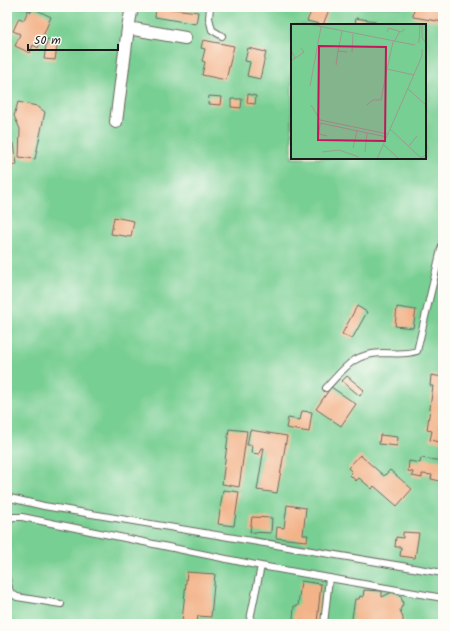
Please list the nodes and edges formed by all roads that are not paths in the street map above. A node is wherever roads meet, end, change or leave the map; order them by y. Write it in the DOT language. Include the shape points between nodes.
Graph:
graph roads {
  1 [pos="132,7"];
  2 [pos="210,7"];
  3 [pos="128,28"];
  4 [pos="222,36"];
  5 [pos="185,38"];
  6 [pos="116,122"];
  7 [pos="443,241"];
  8 [pos="326,388"];
  9 [pos="7,496"];
  10 [pos="7,524"];
  11 [pos="261,566"];
  12 [pos="443,573"];
  13 [pos="329,578"];
  14 [pos="7,580"];
  15 [pos="443,598"];
  16 [pos="61,604"];
  17 [pos="249,624"];
  18 [pos="324,624"];
  1 -- 3 [label="street"];
  2 -- 4 [label="lane" via="212,30"];
  3 -- 5 [label="street"];
  3 -- 6 [label="street"];
  7 -- 8 [label="lane" via="417,352 364,355 355,359"];
  9 -- 12 [label="lane" via="44,506"];
  10 -- 11 [label="lane" via="12,517 22,517"];
  11 -- 13 [label="lane"];
  11 -- 17 [label="lane"];
  13 -- 15 [label="lane"];
  13 -- 18 [label="lane"];
  14 -- 16 [label="lane" via="10,592 17,597"];
}
